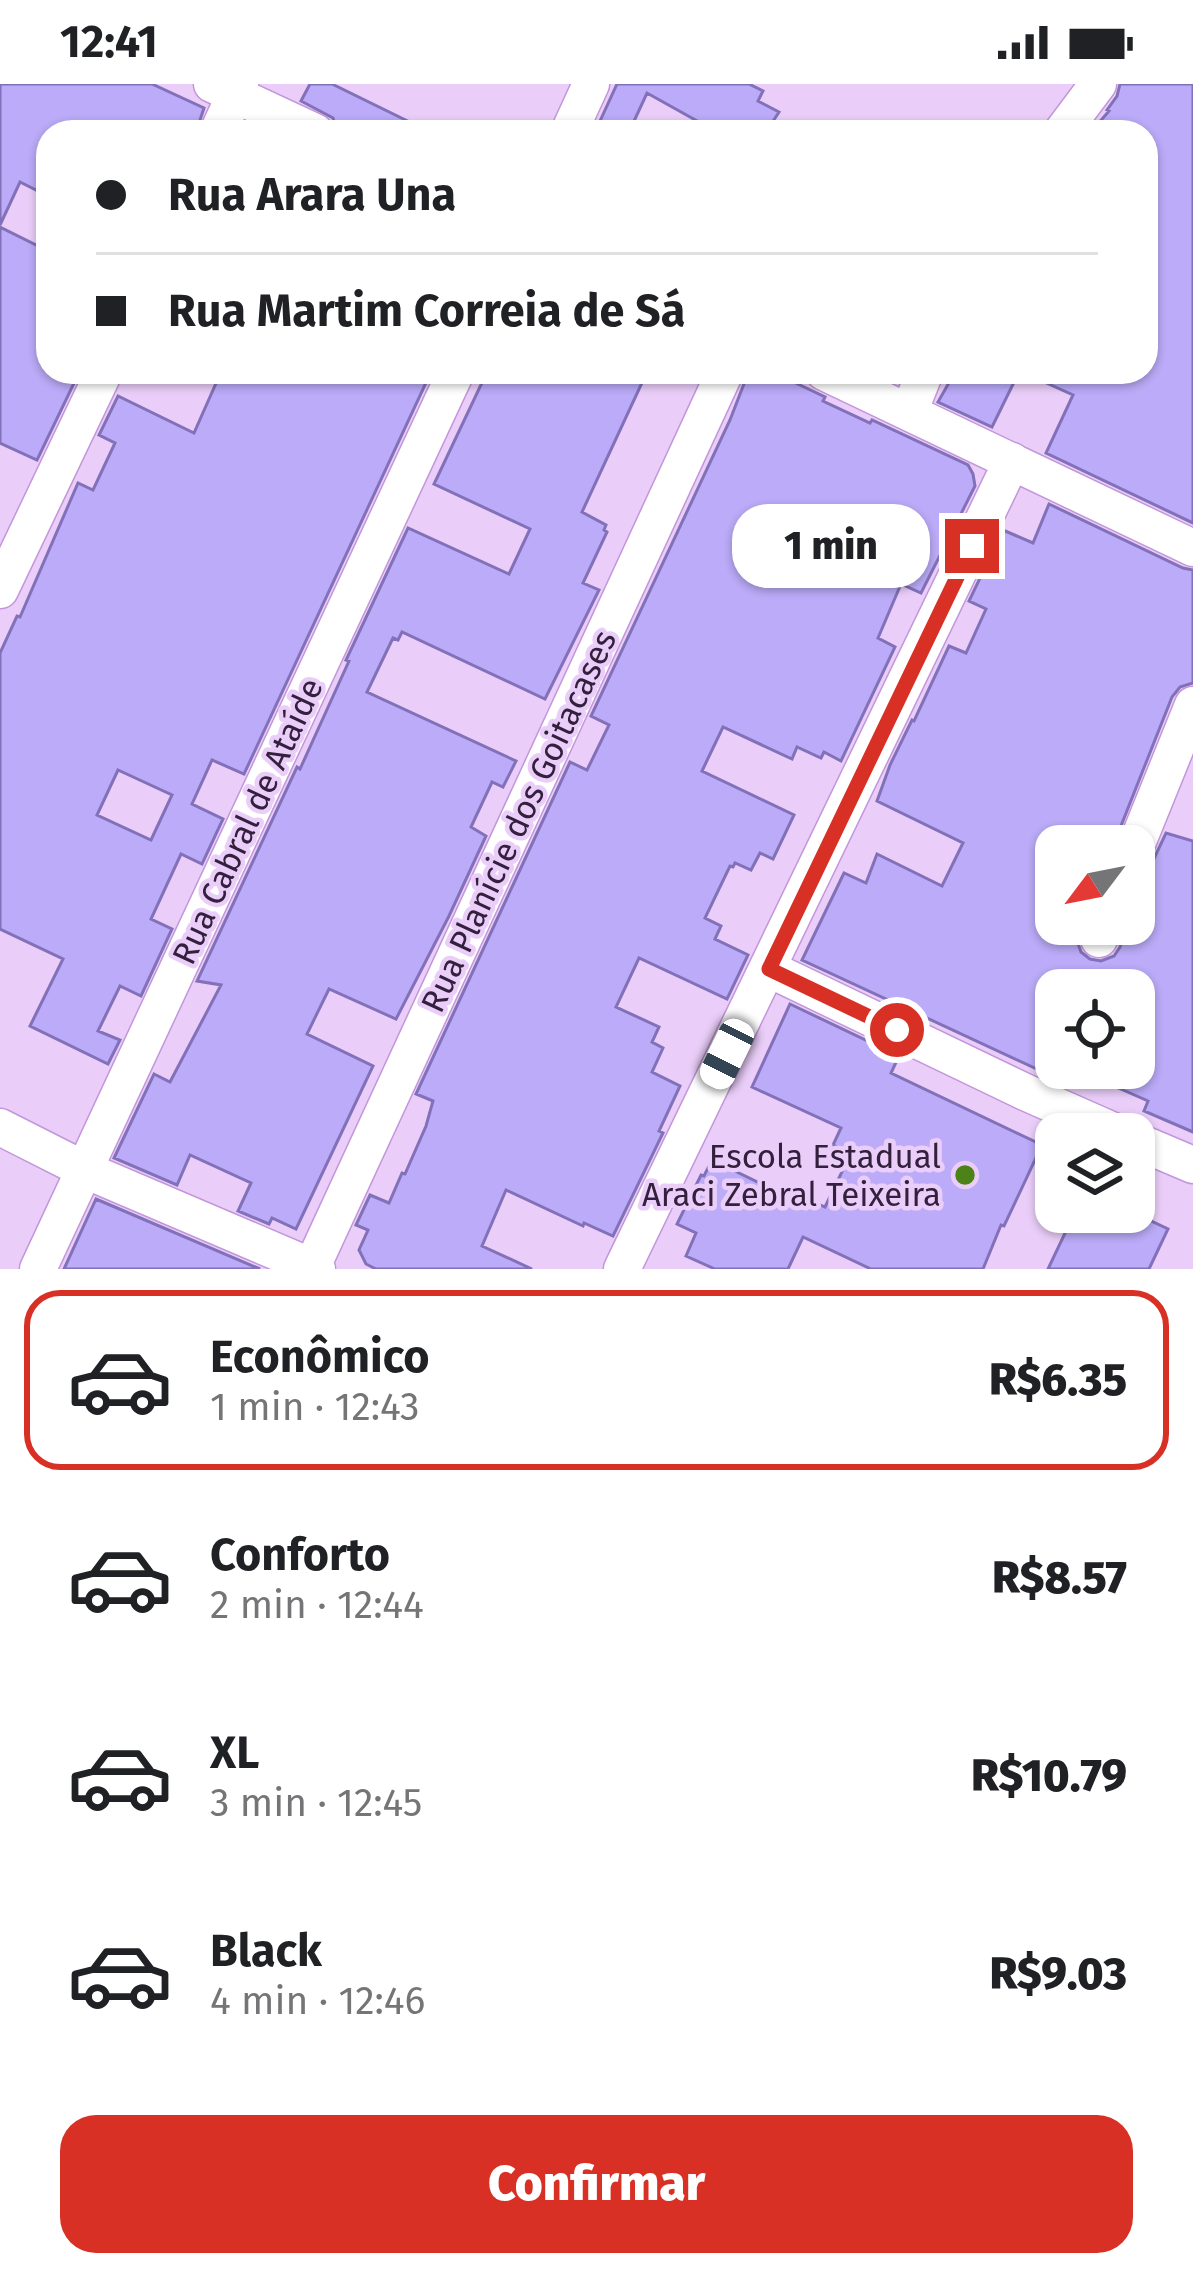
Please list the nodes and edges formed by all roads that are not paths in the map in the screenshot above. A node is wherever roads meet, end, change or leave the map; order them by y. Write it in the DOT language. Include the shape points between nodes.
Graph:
graph roads {
  1 [pos="591,84"];
  2 [pos="1098,84"];
  3 [pos="230,88"];
  4 [pos="221,120"];
  5 [pos="292,120"];
  6 [pos="574,120"];
  7 [pos="1071,120"];
  8 [pos="98,384"];
  9 [pos="450,384"];
  10 [pos="719,384"];
  11 [pos="849,384"];
  12 [pos="921,384"];
  13 [pos="908,412"];
  14 [pos="1012,461"];
  15 [pos="1193,548"];
  16 [pos="0,590"];
  17 [pos="1193,705"];
  18 [pos="1144,825"];
  19 [pos="769,969"];
  20 [pos="1072,1113"];
  21 [pos="0,1127"];
  22 [pos="1155,1149"];
  23 [pos="1193,1166"];
  24 [pos="85,1170"];
  25 [pos="313,1268"];
  26 [pos="38,1269"];
  27 [pos="622,1269"];
  1 -- 6 [label="street"];
  2 -- 7 [label="street"];
  3 -- 4 [label="street"];
  3 -- 5 [label="street"];
  8 -- 16 [label="street"];
  9 -- 24 [label="street, Rua Cabral de Ataíde"];
  10 -- 25 [label="street, Rua Planície dos Goitacases"];
  11 -- 13 [label="street"];
  12 -- 13 [label="street"];
  13 -- 14 [label="street"];
  14 -- 15 [label="street"];
  14 -- 19 [label="street"];
  17 -- 18 [label="street"];
  19 -- 20 [label="street"];
  19 -- 27 [label="street"];
  21 -- 24 [label="street"];
  22 -- 23 [label="street"];
  24 -- 25 [label="street"];
  24 -- 26 [label="street, Rua Cabral de Ataíde"];
}
